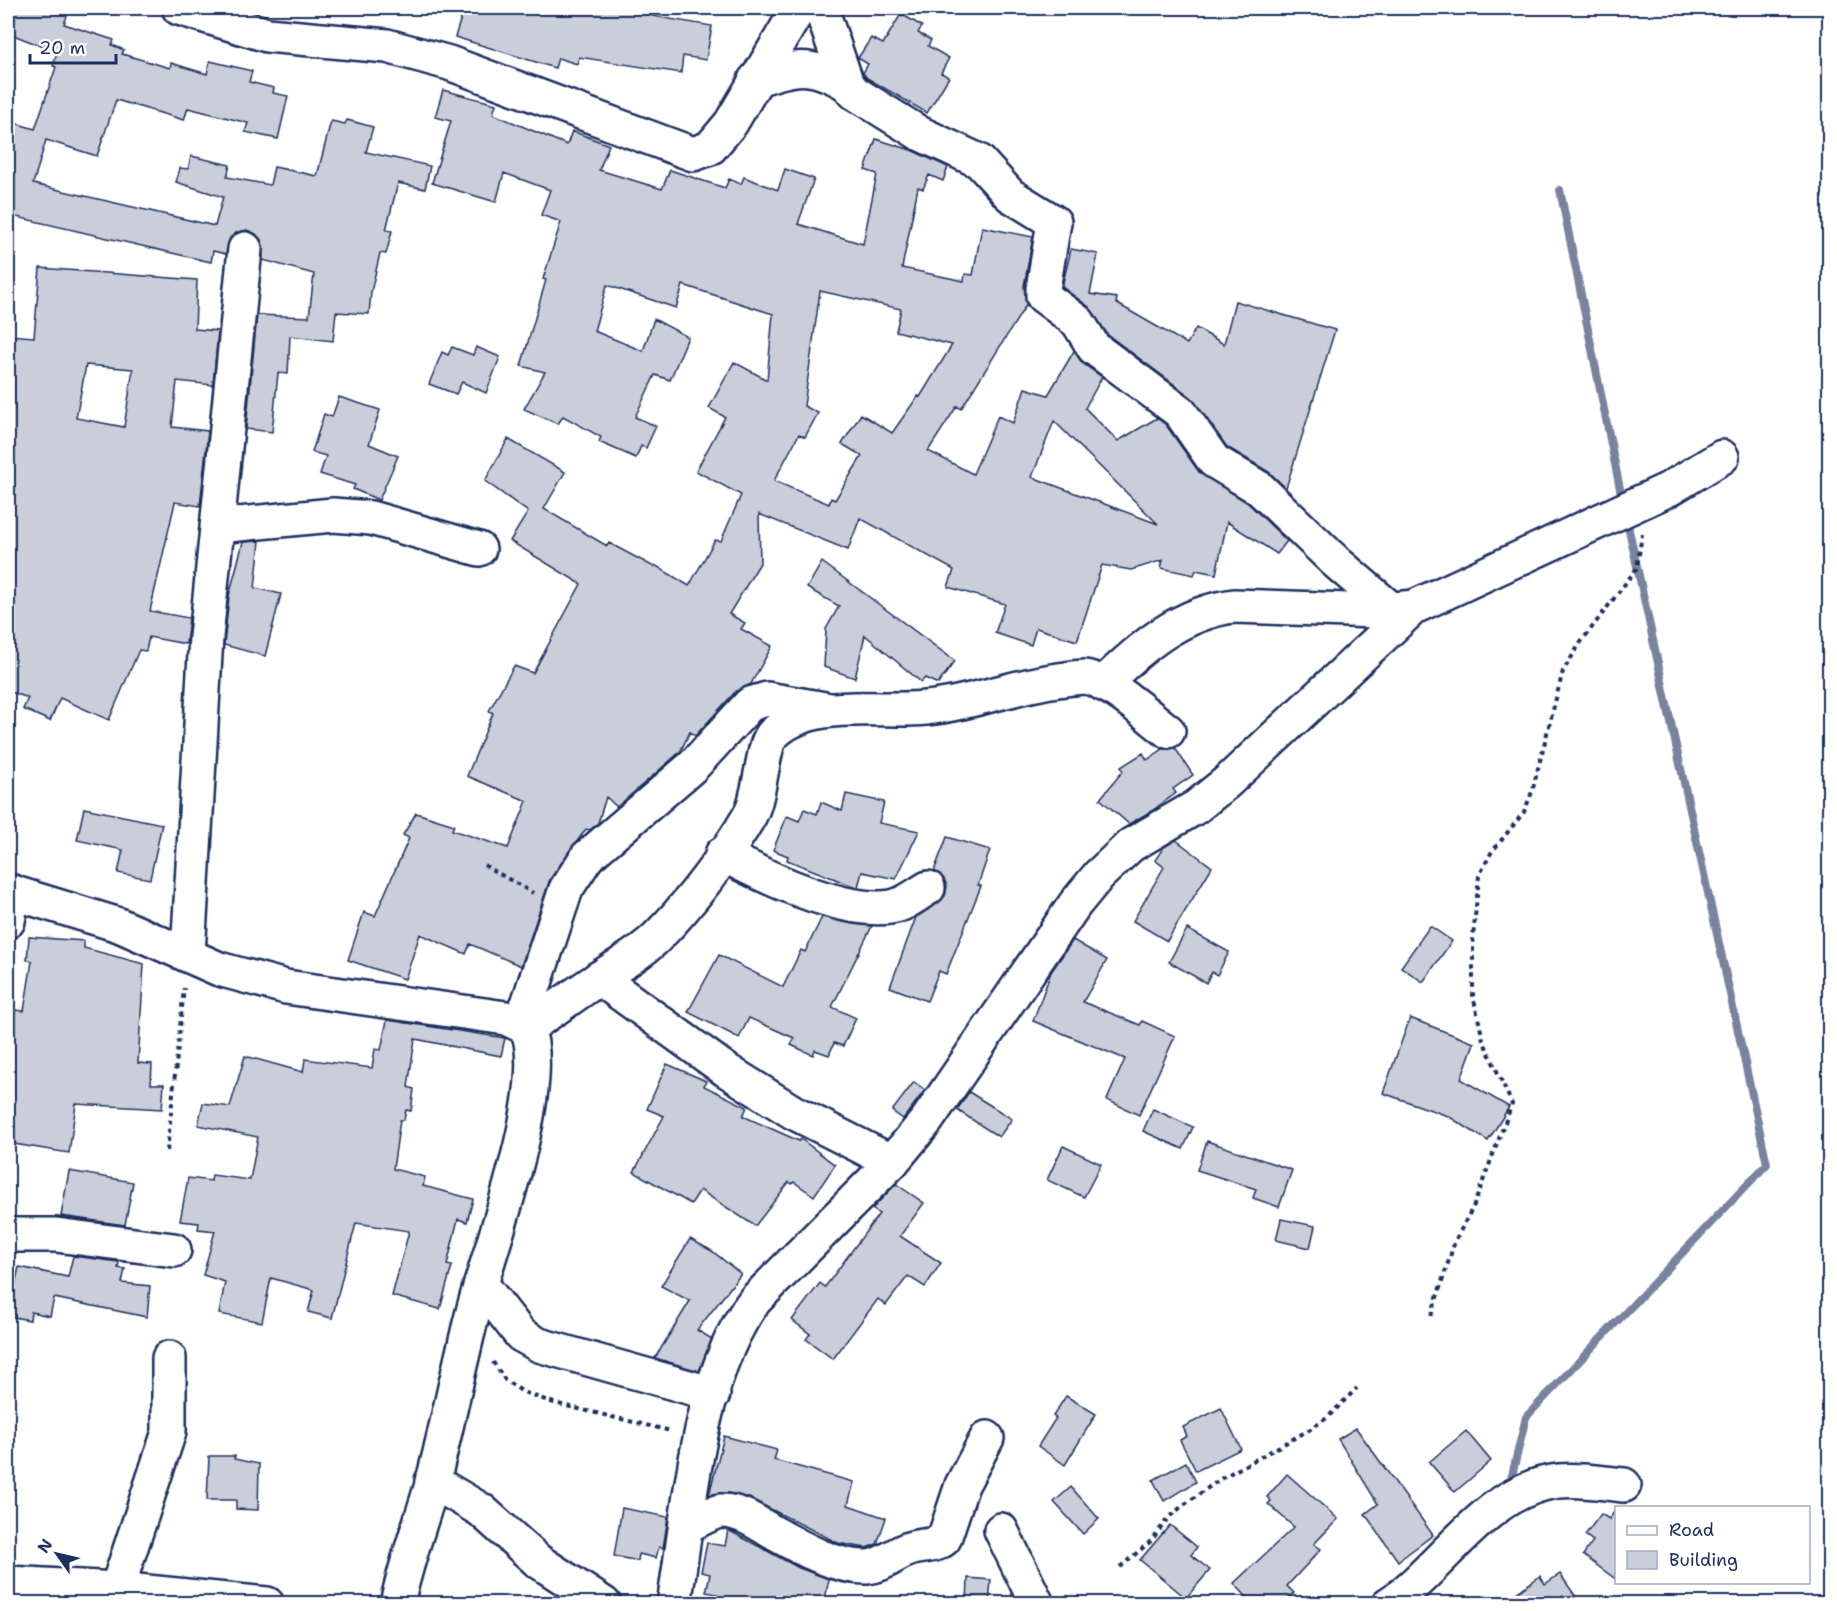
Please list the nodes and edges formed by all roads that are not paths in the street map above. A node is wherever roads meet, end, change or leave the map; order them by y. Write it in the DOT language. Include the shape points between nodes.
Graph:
graph roads {
  1 [pos="179,8"];
  2 [pos="799,8"];
  3 [pos="821,8"];
  4 [pos="756,80"];
  5 [pos="847,84"];
  6 [pos="245,249"];
  7 [pos="1722,456"];
  8 [pos="218,526"];
  9 [pos="479,549"];
  10 [pos="1403,609"];
  11 [pos="1103,684"];
  12 [pos="839,711"];
  13 [pos="1168,731"];
  14 [pos="722,854"];
  15 [pos="928,888"];
  16 [pos="9,901"];
  17 [pos="188,954"];
  18 [pos="599,978"];
  19 [pos="523,1025"];
  20 [pos="892,1162"];
  21 [pos="8,1235"];
  22 [pos="174,1250"];
  23 [pos="481,1284"];
  24 [pos="168,1358"];
  25 [pos="713,1394"];
  26 [pos="987,1438"];
  27 [pos="432,1481"];
  28 [pos="1624,1485"];
  29 [pos="687,1526"];
  30 [pos="1001,1530"];
  31 [pos="8,1583"];
  32 [pos="117,1589"];
  33 [pos="394,1602"];
  34 [pos="267,1604"];
  35 [pos="604,1604"];
  36 [pos="674,1604"];
  37 [pos="1037,1604"];
  38 [pos="1389,1604"];
  1 -- 4 [label="street" via="267,35 387,46 449,63 693,154 716,143"];
  2 -- 4 [label="street"];
  3 -- 5 [label="street"];
  4 -- 5 [label="street" via="791,67 824,72"];
  5 -- 10 [label="street" via="871,105 979,161 1010,195 1054,222 1043,296 1078,322 1094,348 1180,412 1214,461 1258,488 1336,562"];
  6 -- 8 [label="street"];
  7 -- 10 [label="street" via="1669,489"];
  8 -- 9 [label="street" via="333,515 371,518"];
  8 -- 17 [label="street" via="206,637"];
  10 -- 11 [label="street" via="1214,609 1191,616 1164,632 1130,657"];
  10 -- 20 [label="street" via="1227,782 1196,807 1131,845 1099,874 927,1120"];
  11 -- 12 [label="street" via="1083,677 1031,683 927,708"];
  11 -- 13 [label="street"];
  12 -- 14 [label="street" via="813,712 770,737 757,801"];
  12 -- 19 [label="street" via="767,699 750,705 693,766 587,857 566,890"];
  14 -- 15 [label="street" via="765,878 848,903 894,906"];
  14 -- 18 [label="street" via="657,938"];
  16 -- 17 [label="street" via="119,925"];
  17 -- 19 [label="street" via="219,969 286,987 395,1001"];
  18 -- 19 [label="street"];
  18 -- 20 [label="street" via="726,1070 793,1112"];
  19 -- 23 [label="street" via="533,1053 531,1090 509,1189"];
  20 -- 25 [label="street" via="755,1300 738,1322 724,1352"];
  21 -- 22 [label="street" via="56,1235"];
  23 -- 25 [label="street" via="521,1335 540,1345"];
  23 -- 27 [label="street"];
  24 -- 32 [label="street" via="169,1432"];
  25 -- 29 [label="street" via="688,1502"];
  26 -- 29 [label="street" via="962,1485 944,1539 909,1549 883,1563 868,1567 833,1560 750,1520 720,1511"];
  27 -- 33 [label="street"];
  27 -- 35 [label="street" via="481,1510 538,1561"];
  28 -- 38 [label="street" via="1559,1481 1542,1484 1509,1500 1475,1524"];
  29 -- 36 [label="street"];
  30 -- 37 [label="street"];
  31 -- 32 [label="street"];
  32 -- 34 [label="street"];
}
